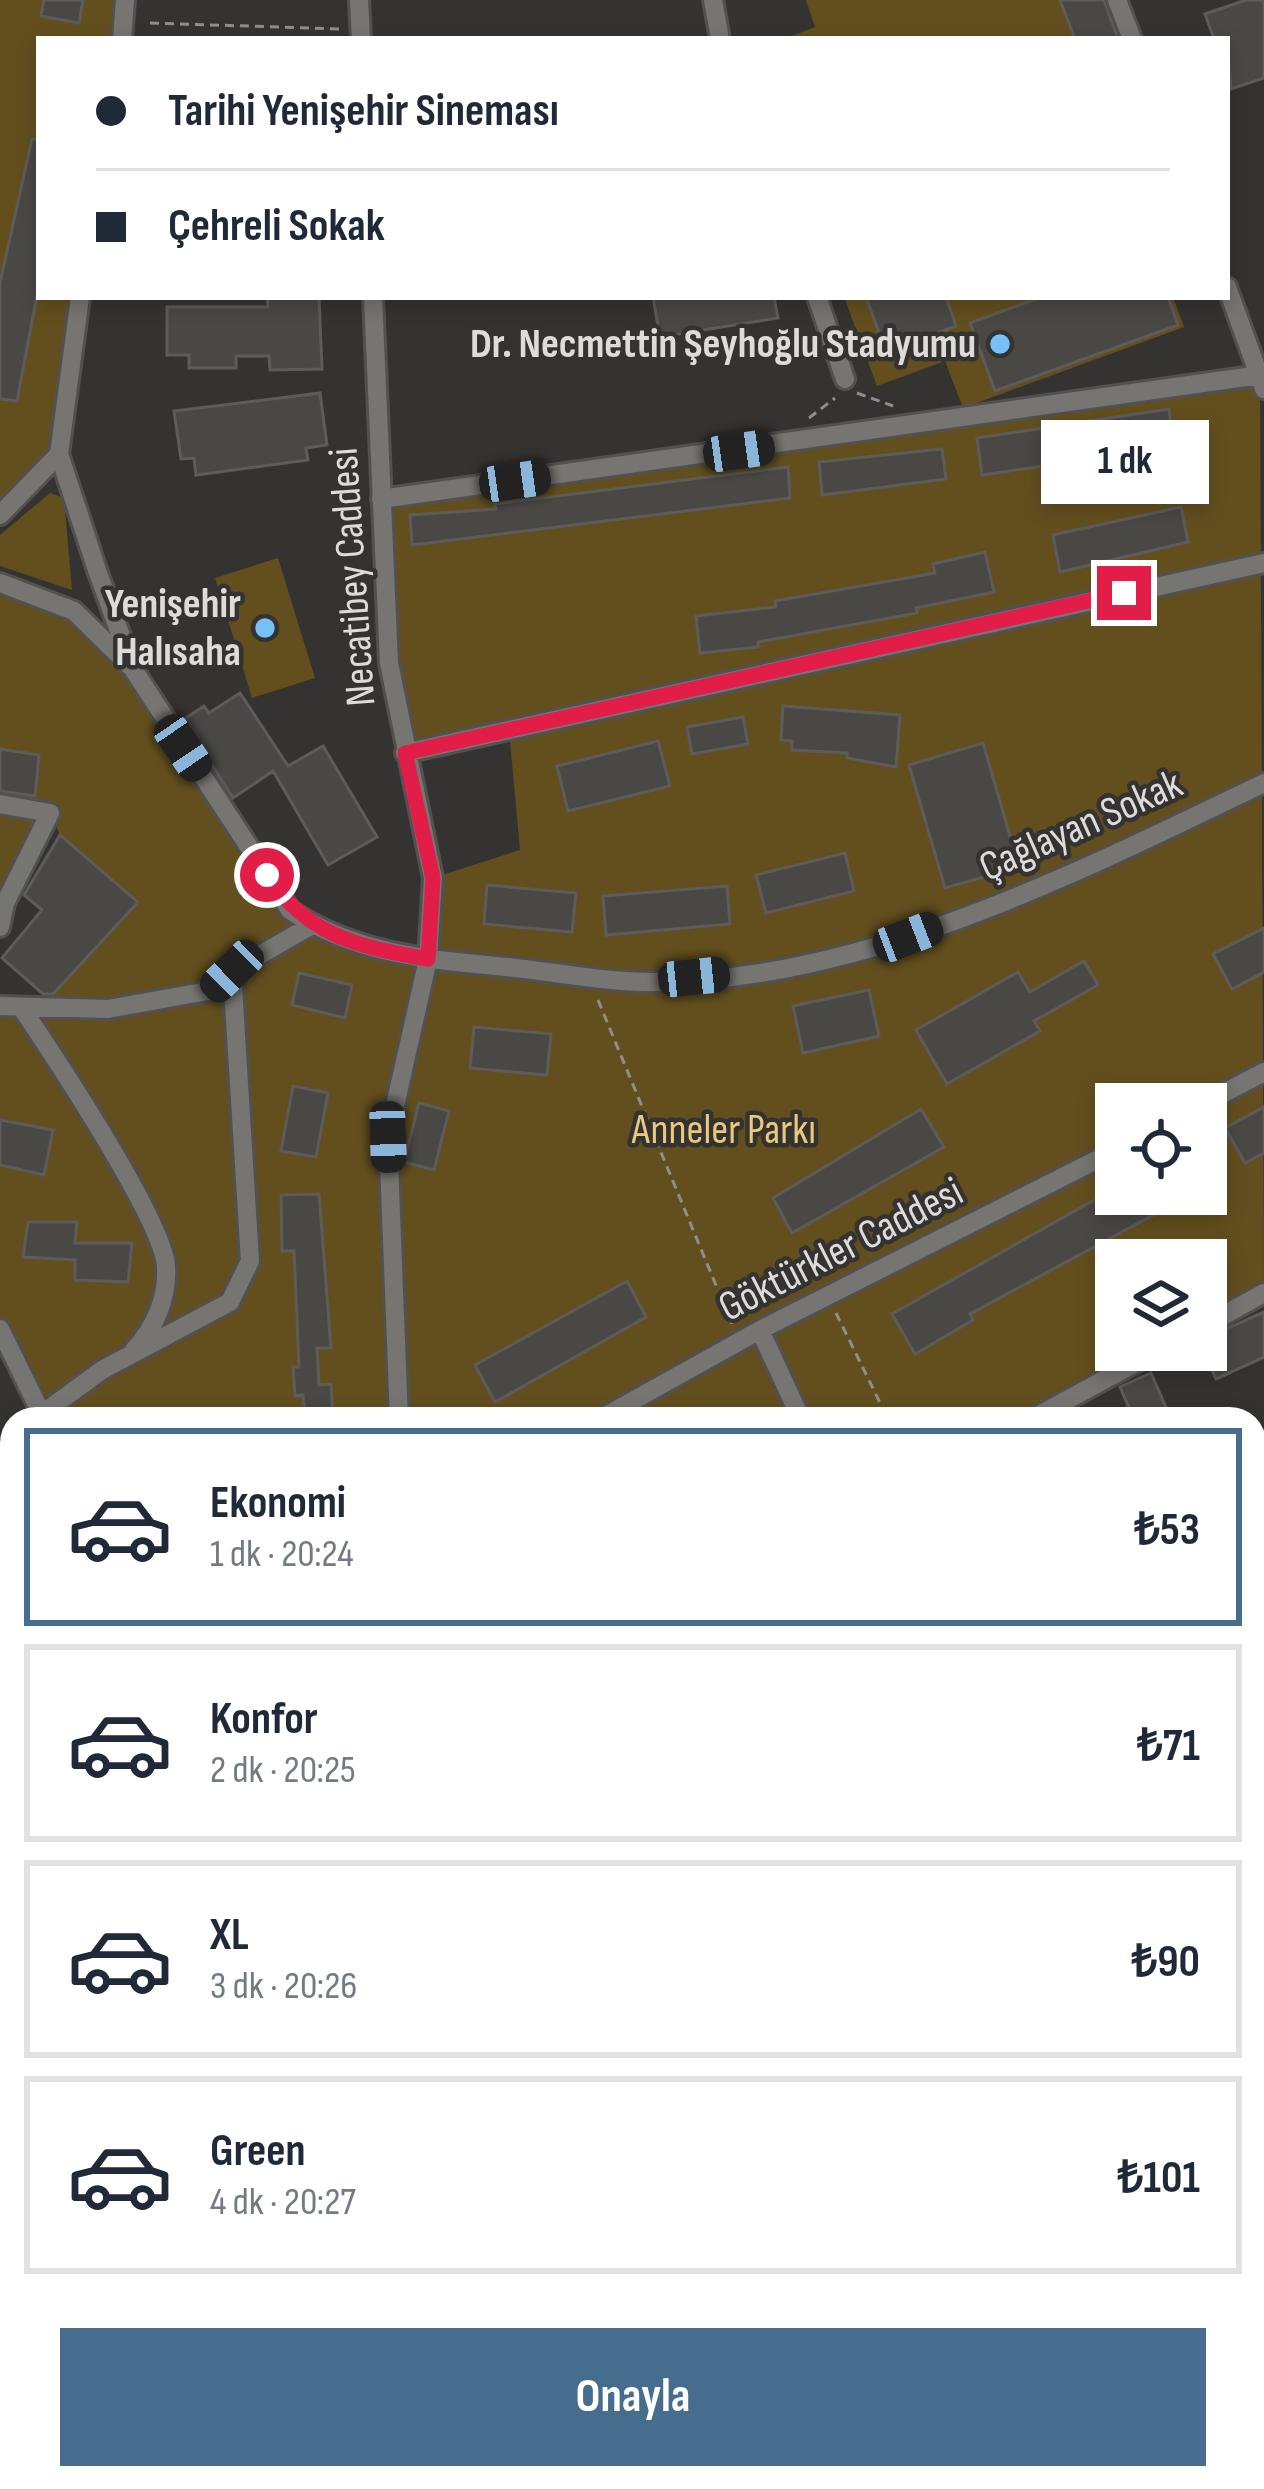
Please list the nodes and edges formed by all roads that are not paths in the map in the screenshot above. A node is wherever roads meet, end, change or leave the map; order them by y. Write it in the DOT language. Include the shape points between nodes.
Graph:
graph roads {
  1 [pos="125,0"];
  2 [pos="359,0"];
  3 [pos="713,0"];
  4 [pos="1117,0"];
  5 [pos="360,35"];
  6 [pos="122,36"];
  7 [pos="719,36"];
  8 [pos="1131,36"];
  9 [pos="1230,295"];
  10 [pos="80,300"];
  11 [pos="373,300"];
  12 [pos="818,300"];
  13 [pos="845,380"];
  14 [pos="1262,382"];
  15 [pos="59,454"];
  16 [pos="381,500"];
  17 [pos="0,514"];
  18 [pos="1264,563"];
  19 [pos="0,583"];
  20 [pos="133,669"];
  21 [pos="405,753"];
  22 [pos="1264,783"];
  23 [pos="0,804"];
  24 [pos="312,925"];
  25 [pos="0,927"];
  26 [pos="428,959"];
  27 [pos="232,971"];
  28 [pos="0,1006"];
  29 [pos="21,1007"];
  30 [pos="1264,1072"];
  31 [pos="1227,1091"];
  32 [pos="1095,1161"];
  33 [pos="1264,1293"];
  34 [pos="1227,1313"];
  35 [pos="0,1329"];
  36 [pos="760,1330"];
  37 [pos="103,1370"];
  38 [pos="1120,1371"];
  39 [pos="38,1407"];
  40 [pos="56,1407"];
  41 [pos="399,1407"];
  42 [pos="623,1407"];
  43 [pos="795,1407"];
  44 [pos="1054,1407"];
  1 -- 6 [label="street"];
  2 -- 5 [label="street"];
  3 -- 7 [label="street"];
  4 -- 8 [label="street"];
  9 -- 14 [label="street"];
  10 -- 15 [label="street"];
  11 -- 16 [label="street, Necatibey Caddesi"];
  12 -- 13 [label="street"];
  14 -- 16 [label="street"];
  15 -- 17 [label="street"];
  15 -- 20 [label="street"];
  16 -- 21 [label="street, Necatibey Caddesi" via="389,663"];
  18 -- 21 [label="street"];
  19 -- 20 [label="street" via="74,611"];
  20 -- 24 [label="street" via="290,910"];
  21 -- 26 [label="street, Necatibey Caddesi" via="433,878"];
  22 -- 26 [label="street, Çağlayan Sokak" via="1097,864 908,937 775,968 653,982"];
  23 -- 25 [label="street" via="50,813"];
  24 -- 26 [label="street, Çağlayan Sokak"];
  24 -- 27 [label="street"];
  26 -- 41 [label="street, Necatibey Caddesi" via="388,1137"];
  27 -- 29 [label="street" via="213,990 109,1009"];
  27 -- 37 [label="street" via="250,1261 230,1301"];
  28 -- 29 [label="street"];
  29 -- 37 [label="street" via="71,1080 166,1263 161,1310 138,1347"];
  30 -- 31 [label="street"];
  32 -- 36 [label="street, Göktürkler Caddesi"];
  33 -- 34 [label="street"];
  35 -- 39 [label="street"];
  36 -- 42 [label="street, Göktürkler Caddesi"];
  36 -- 43 [label="street"];
  37 -- 40 [label="street"];
  38 -- 44 [label="street"];
}
